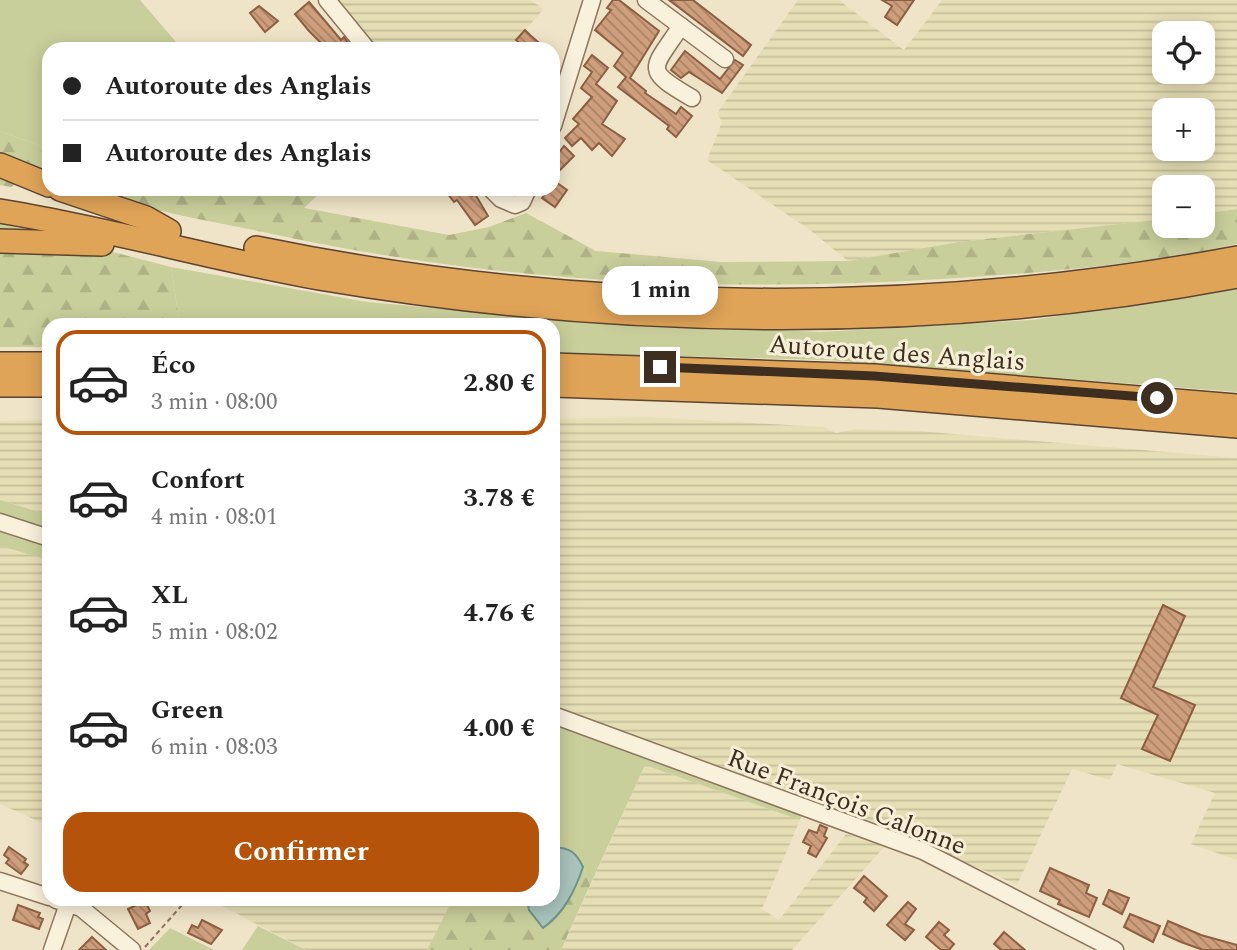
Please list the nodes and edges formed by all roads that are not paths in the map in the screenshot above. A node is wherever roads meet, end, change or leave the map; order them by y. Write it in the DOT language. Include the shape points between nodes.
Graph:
graph roads {
  1 [pos="327,0"];
  2 [pos="592,0"];
  3 [pos="646,0"];
  4 [pos="681,26"];
  5 [pos="361,42"];
  6 [pos="725,59"];
  7 [pos="692,98"];
  8 [pos="560,103"];
  9 [pos="0,165"];
  10 [pos="42,182"];
  11 [pos="0,196"];
  12 [pos="81,196"];
  13 [pos="499,196"];
  14 [pos="523,196"];
  15 [pos="0,211"];
  16 [pos="168,238"];
  17 [pos="0,241"];
  18 [pos="1237,258"];
  19 [pos="1237,276"];
  20 [pos="42,364"];
  21 [pos="0,365"];
  22 [pos="560,365"];
  23 [pos="0,385"];
  24 [pos="42,385"];
  25 [pos="560,385"];
  26 [pos="1237,406"];
  27 [pos="1237,426"];
  28 [pos="0,522"];
  29 [pos="42,536"];
  30 [pos="560,718"];
  31 [pos="0,881"];
  32 [pos="42,895"];
  33 [pos="61,906"];
  34 [pos="75,906"];
  35 [pos="52,950"];
  36 [pos="132,950"];
  37 [pos="1115,950"];
  1 -- 5 [label="street"];
  2 -- 8 [label="street"];
  3 -- 4 [label="street"];
  4 -- 6 [label="street"];
  4 -- 7 [label="street" via="655,68 661,80"];
  9 -- 10 [label="highway"];
  11 -- 16 [label="highway"];
  12 -- 16 [label="highway" via="146,218"];
  13 -- 14 [label="street" via="509,204 518,204"];
  15 -- 16 [label="highway"];
  16 -- 17 [label="highway"];
  16 -- 18 [label="highway" via="448,280 739,300 977,292"];
  16 -- 19 [label="highway" via="317,277 446,297 594,311 740,317 977,310"];
  20 -- 21 [label="highway"];
  22 -- 26 [label="highway, Autoroute des Anglais" via="874,376"];
  23 -- 24 [label="highway"];
  25 -- 27 [label="highway, Autoroute des Anglais" via="878,396"];
  28 -- 29 [label="street"];
  30 -- 37 [label="street, Rue François Calonne" via="923,851"];
  31 -- 32 [label="street"];
  33 -- 35 [label="street"];
  34 -- 36 [label="street"];
}
